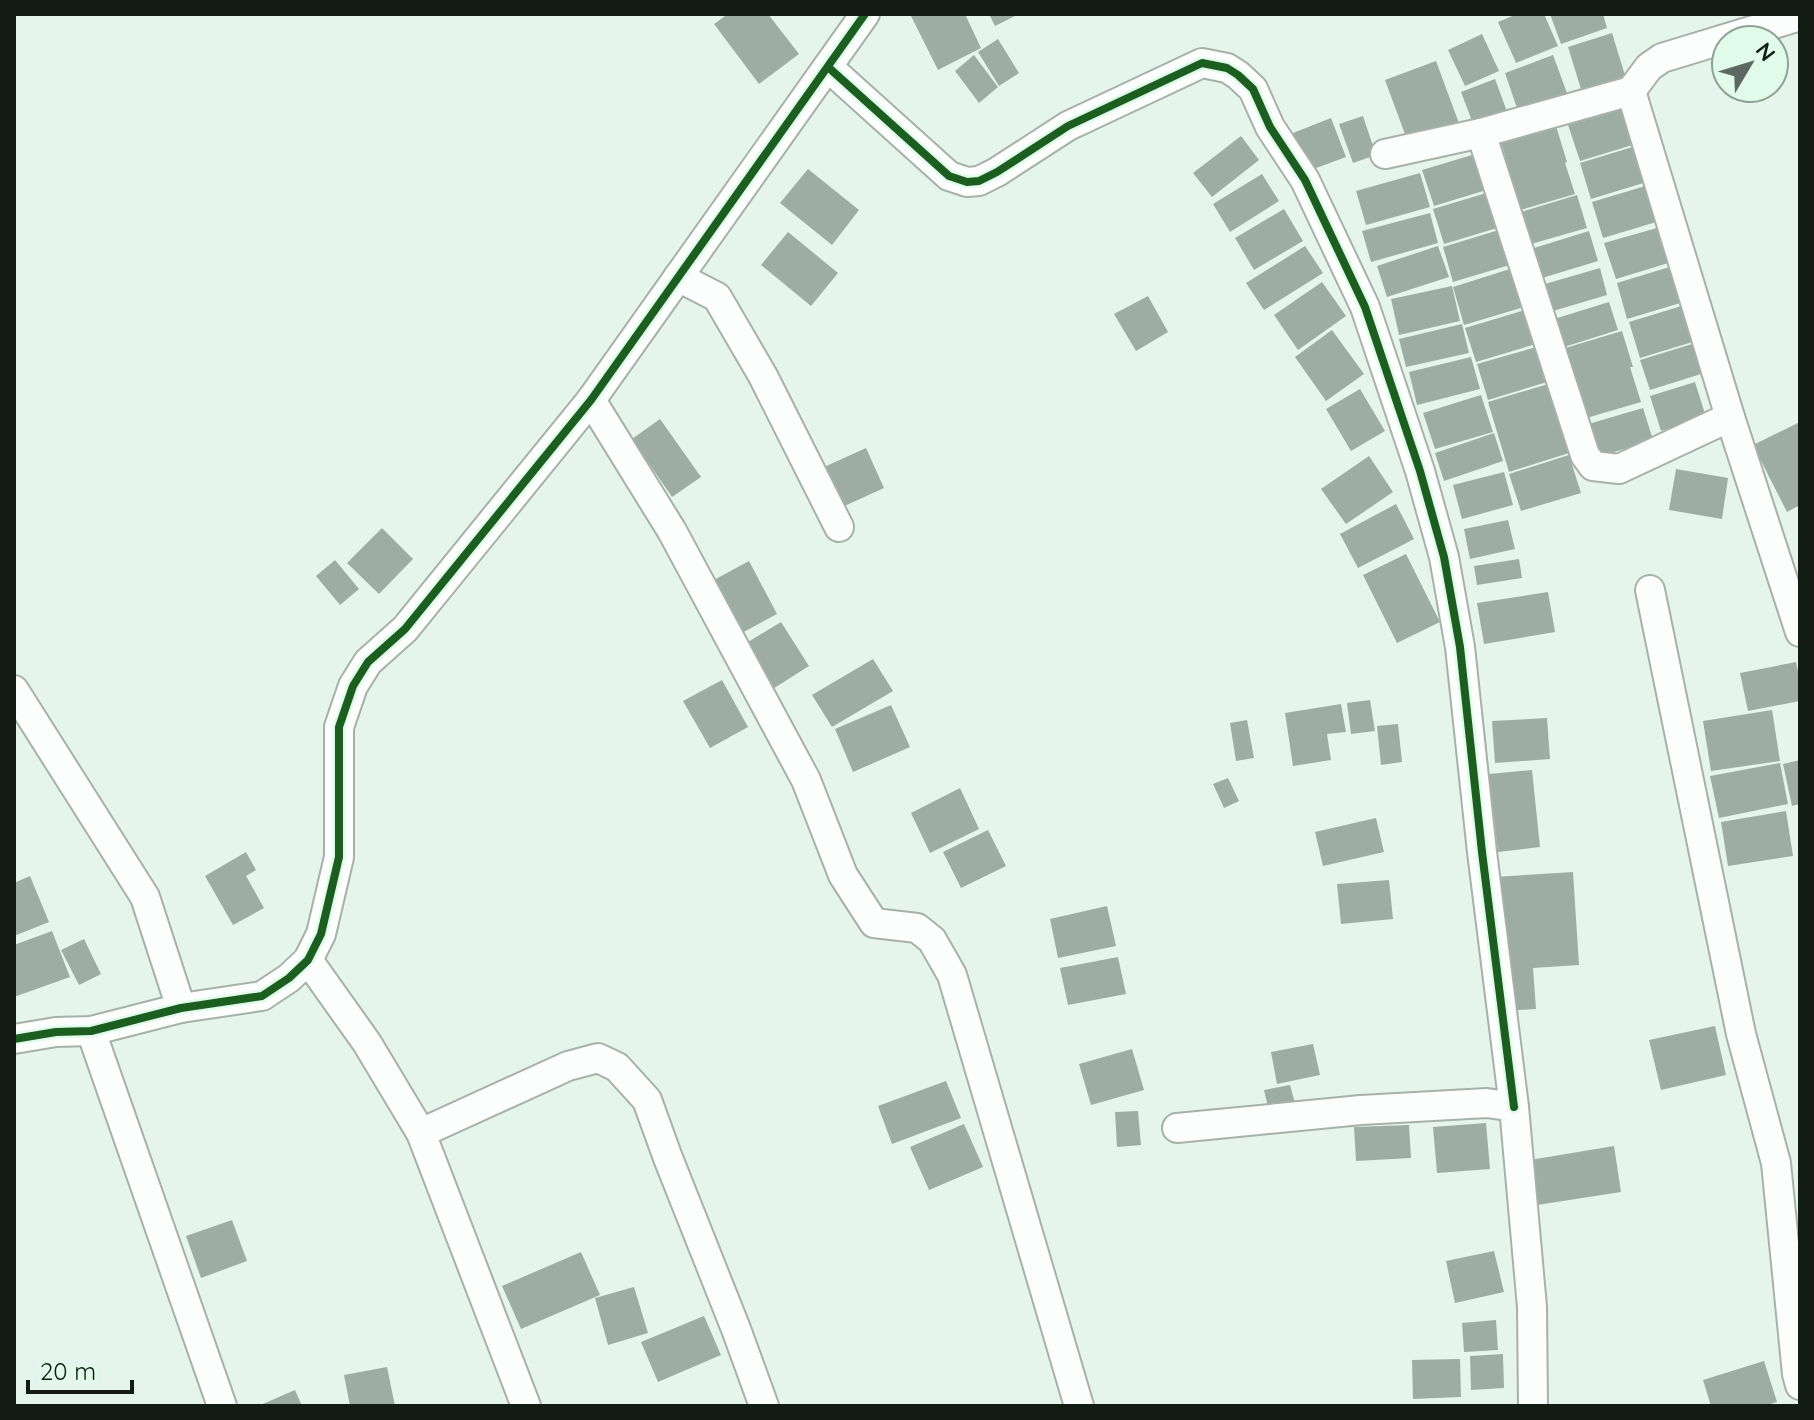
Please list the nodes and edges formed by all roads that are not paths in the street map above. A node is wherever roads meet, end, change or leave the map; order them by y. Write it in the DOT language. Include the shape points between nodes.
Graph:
graph roads {
  1 [pos="865,14"];
  2 [pos="1800,16"];
  3 [pos="828,67"];
  4 [pos="1631,91"];
  5 [pos="1481,133"];
  6 [pos="1385,154"];
  7 [pos="678,277"];
  8 [pos="591,400"];
  9 [pos="1730,417"];
  10 [pos="839,527"];
  11 [pos="1650,590"];
  12 [pos="1800,632"];
  13 [pos="14,690"];
  14 [pos="308,960"];
  15 [pos="181,1008"];
  16 [pos="91,1031"];
  17 [pos="14,1039"];
  18 [pos="1514,1107"];
  19 [pos="1177,1128"];
  20 [pos="421,1133"];
  21 [pos="1788,1160"];
  22 [pos="1800,1385"];
  23 [pos="222,1406"];
  24 [pos="526,1406"];
  25 [pos="764,1406"];
  26 [pos="1079,1406"];
  27 [pos="1533,1406"];
  1 -- 3 [label="street"];
  2 -- 4 [label="street" via="1662,58"];
  3 -- 7 [label="street"];
  3 -- 18 [label="street" via="949,176 967,182 997,172 1068,126 1202,63 1227,68 1253,89 1270,127 1305,180 1365,307 1444,557 1460,647"];
  4 -- 5 [label="street"];
  4 -- 9 [label="street"];
  5 -- 6 [label="street"];
  5 -- 9 [label="street" via="1585,455 1593,466 1619,469"];
  7 -- 8 [label="street"];
  7 -- 10 [label="street" via="717,297"];
  8 -- 14 [label="street" via="353,686 339,727 339,857 321,934"];
  8 -- 26 [label="street" via="672,531 799,767 858,900 874,923 917,928 932,940 952,975"];
  9 -- 12 [label="street"];
  11 -- 21 [label="street" via="1741,1034"];
  13 -- 15 [label="street" via="145,897"];
  14 -- 15 [label="street" via="262,996"];
  14 -- 20 [label="street" via="367,1043"];
  15 -- 16 [label="street"];
  16 -- 17 [label="street"];
  16 -- 23 [label="street"];
  18 -- 19 [label="street" via="1487,1103 1361,1110"];
  18 -- 27 [label="street" via="1532,1307"];
  20 -- 24 [label="street"];
  20 -- 25 [label="street" via="568,1066 598,1058 617,1067 647,1100"];
  21 -- 22 [label="street"];
}
